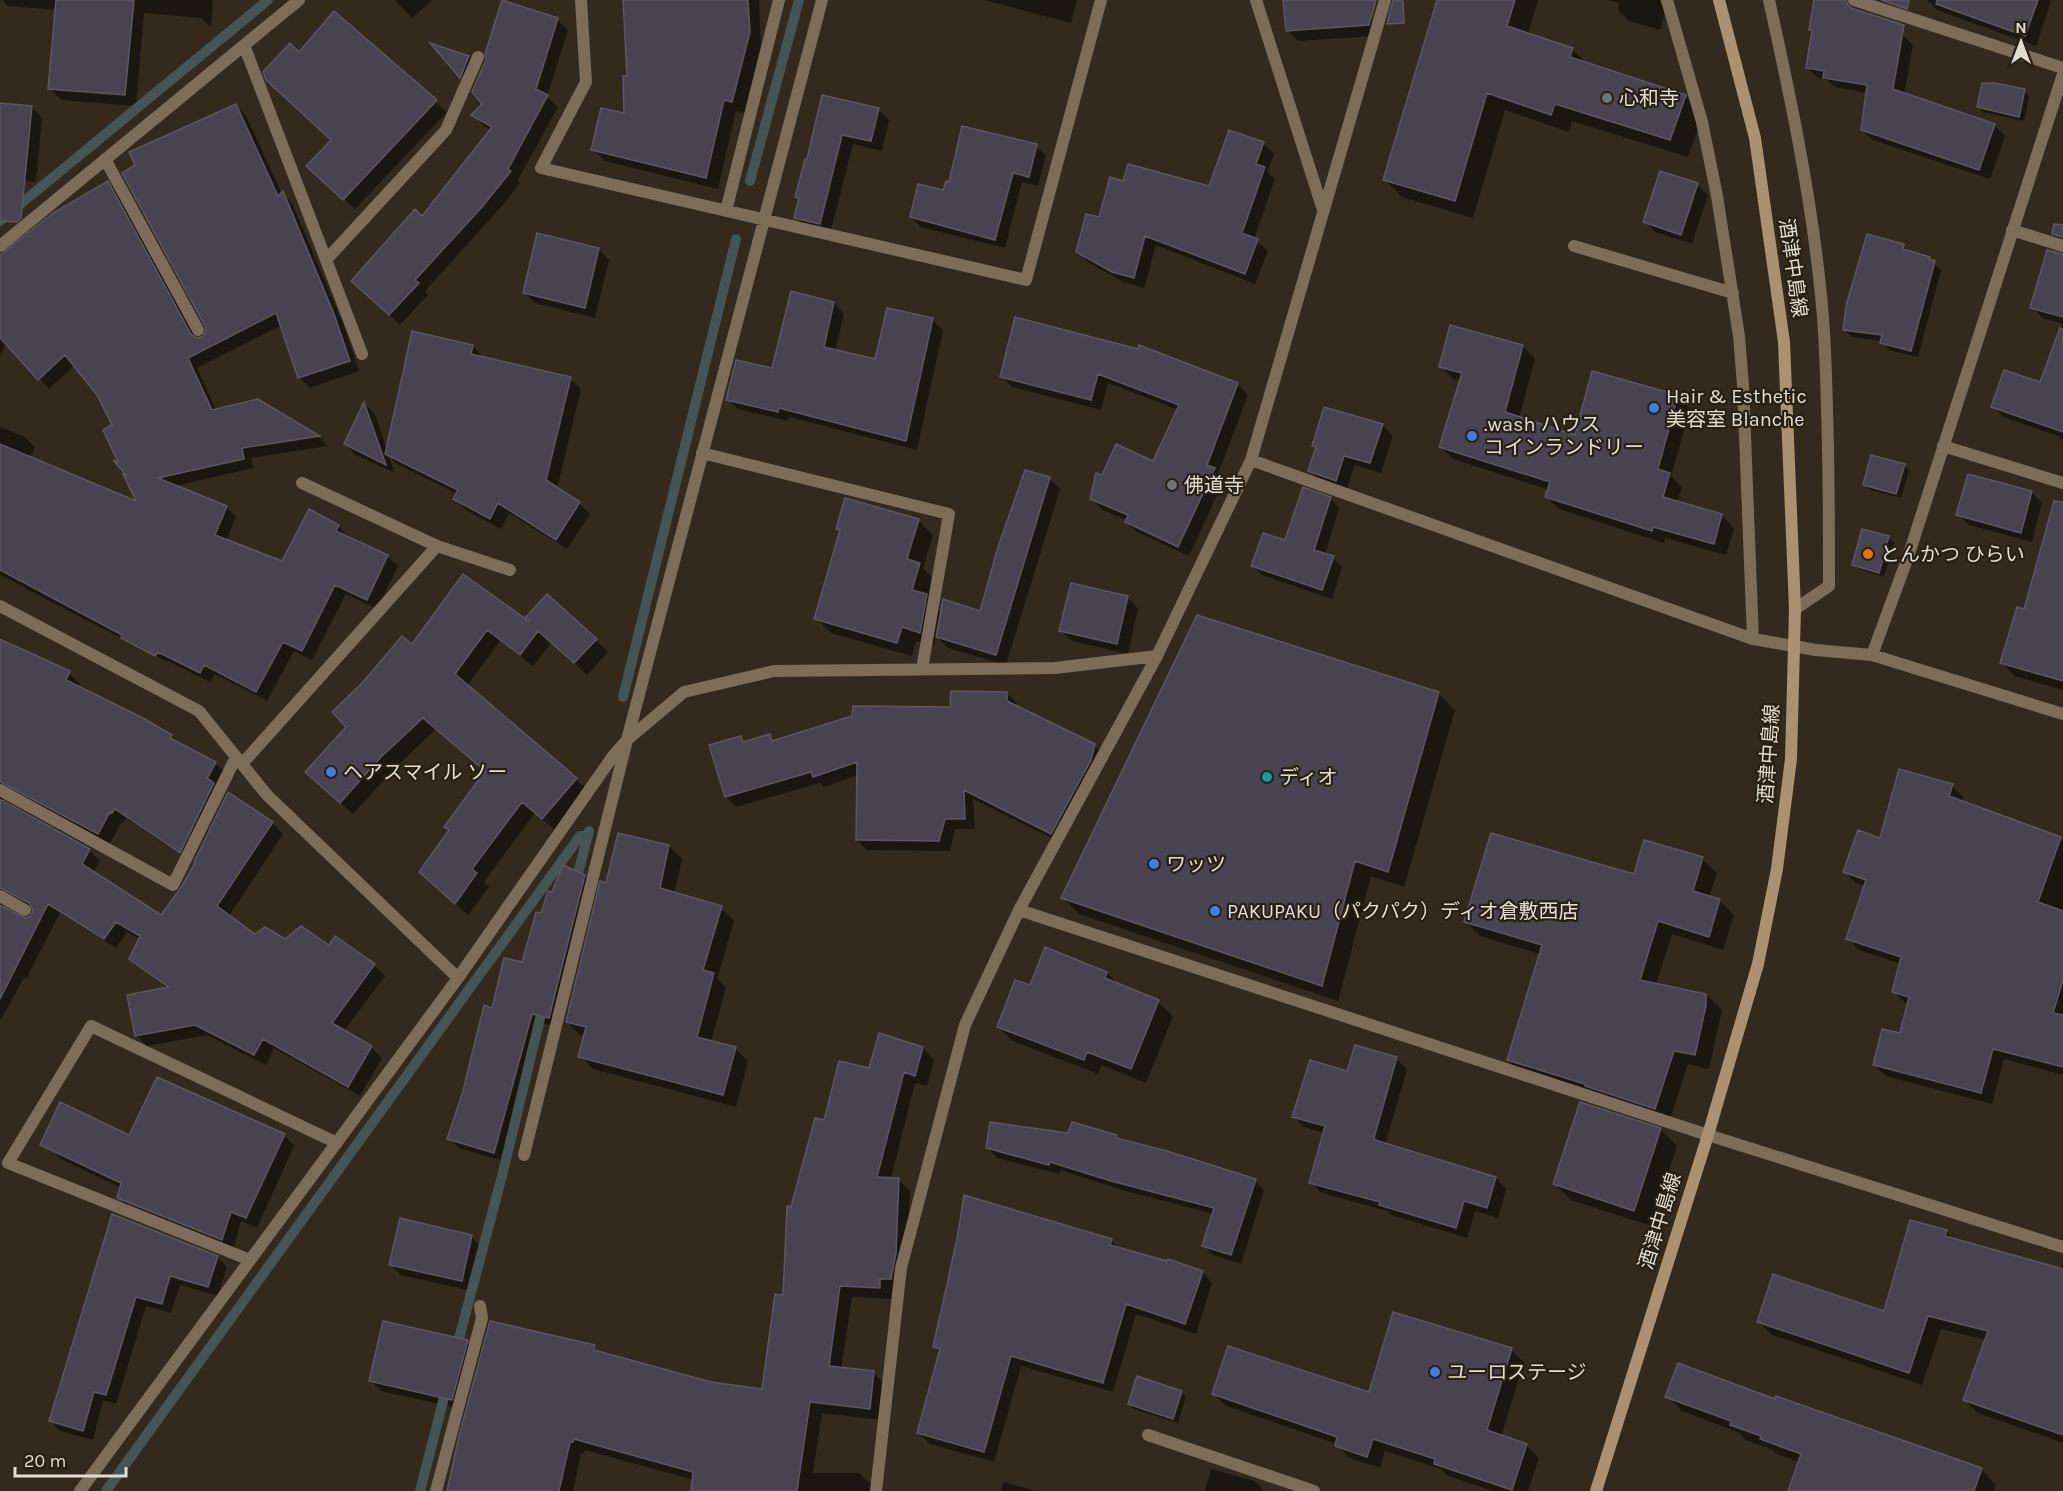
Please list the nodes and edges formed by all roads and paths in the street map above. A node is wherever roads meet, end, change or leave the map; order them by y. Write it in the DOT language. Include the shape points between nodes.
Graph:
graph roads {
  1 [pos="299,0"];
  2 [pos="581,0"];
  3 [pos="779,0"];
  4 [pos="822,0"];
  5 [pos="1101,0"];
  6 [pos="1256,0"];
  7 [pos="1385,0"];
  8 [pos="1667,0"];
  9 [pos="1719,0"];
  10 [pos="1769,0"];
  11 [pos="1854,0"];
  12 [pos="244,45"];
  13 [pos="478,57"];
  14 [pos="2063,68"];
  15 [pos="2063,74"];
  16 [pos="105,159"];
  17 [pos="1323,210"];
  18 [pos="726,211"];
  19 [pos="764,219"];
  20 [pos="2012,230"];
  21 [pos="0,246"];
  22 [pos="1574,246"];
  23 [pos="2063,246"];
  24 [pos="326,260"];
  25 [pos="1733,293"];
  26 [pos="198,330"];
  27 [pos="362,354"];
  28 [pos="1943,446"];
  29 [pos="702,453"];
  30 [pos="1251,460"];
  31 [pos="302,483"];
  32 [pos="2063,483"];
  33 [pos="437,546"];
  34 [pos="510,570"];
  35 [pos="0,606"];
  36 [pos="1795,609"];
  37 [pos="1753,639"];
  38 [pos="1794,647"];
  39 [pos="1872,655"];
  40 [pos="1156,656"];
  41 [pos="922,669"];
  42 [pos="2063,714"];
  43 [pos="627,740"];
  44 [pos="239,761"];
  45 [pos="0,790"];
  46 [pos="0,896"];
  47 [pos="25,910"];
  48 [pos="1020,910"];
  49 [pos="458,978"];
  50 [pos="1708,1136"];
  51 [pos="337,1143"];
  52 [pos="524,1155"];
  53 [pos="2063,1247"];
  54 [pos="250,1260"];
  55 [pos="480,1306"];
  56 [pos="1148,1435"];
  57 [pos="80,1491"];
  58 [pos="436,1491"];
  59 [pos="876,1491"];
  60 [pos="1314,1491"];
  61 [pos="1596,1491"];
  1 -- 12 [label="street"];
  2 -- 18 [label="street" via="586,82 541,168"];
  3 -- 18 [label="street"];
  4 -- 19 [label="street"];
  5 -- 19 [label="street" via="1026,280"];
  6 -- 17 [label="street"];
  7 -- 17 [label="street"];
  8 -- 25 [label="street" via="1702,122"];
  9 -- 36 [label="main road, 酒津中島線" via="1755,138 1784,342"];
  10 -- 36 [label="street" via="1793,105 1808,196 1821,287 1826,369 1829,586"];
  11 -- 14 [label="street"];
  12 -- 16 [label="street"];
  12 -- 24 [label="street"];
  13 -- 24 [label="street" via="446,129"];
  15 -- 20 [label="street"];
  16 -- 21 [label="street"];
  16 -- 26 [label="street"];
  17 -- 30 [label="street"];
  18 -- 19 [label="street"];
  19 -- 29 [label="street"];
  20 -- 23 [label="street"];
  20 -- 28 [label="street"];
  22 -- 25 [label="street"];
  24 -- 27 [label="street"];
  25 -- 37 [label="street" via="1743,384"];
  28 -- 32 [label="street"];
  28 -- 39 [label="street"];
  29 -- 41 [label="street" via="949,514"];
  29 -- 43 [label="street"];
  30 -- 37 [label="street"];
  30 -- 40 [label="street"];
  31 -- 33 [label="street"];
  33 -- 34 [label="street"];
  33 -- 44 [label="street"];
  35 -- 44 [label="street" via="199,711"];
  36 -- 38 [label="main road, 酒津中島線"];
  37 -- 38 [label="street"];
  38 -- 39 [label="street"];
  38 -- 50 [label="main road, 酒津中島線" via="1791,759 1777,869 1758,964"];
  39 -- 42 [label="street"];
  40 -- 41 [label="street" via="1055,668"];
  40 -- 48 [label="street"];
  41 -- 43 [label="street" via="774,671 684,692"];
  43 -- 49 [label="street"];
  43 -- 52 [label="street"];
  44 -- 45 [label="street" via="173,885"];
  44 -- 49 [label="street" via="267,795"];
  46 -- 47 [label="street"];
  48 -- 50 [label="street"];
  48 -- 59 [label="street" via="965,1025 901,1268"];
  49 -- 51 [label="street"];
  50 -- 53 [label="street"];
  50 -- 61 [label="main road, 酒津中島線"];
  51 -- 54 [label="street"];
  51 -- 54 [label="street" via="91,1026 8,1163"];
  54 -- 57 [label="street"];
  55 -- 58 [label="street" via="482,1318"];
  56 -- 60 [label="street"];
}
